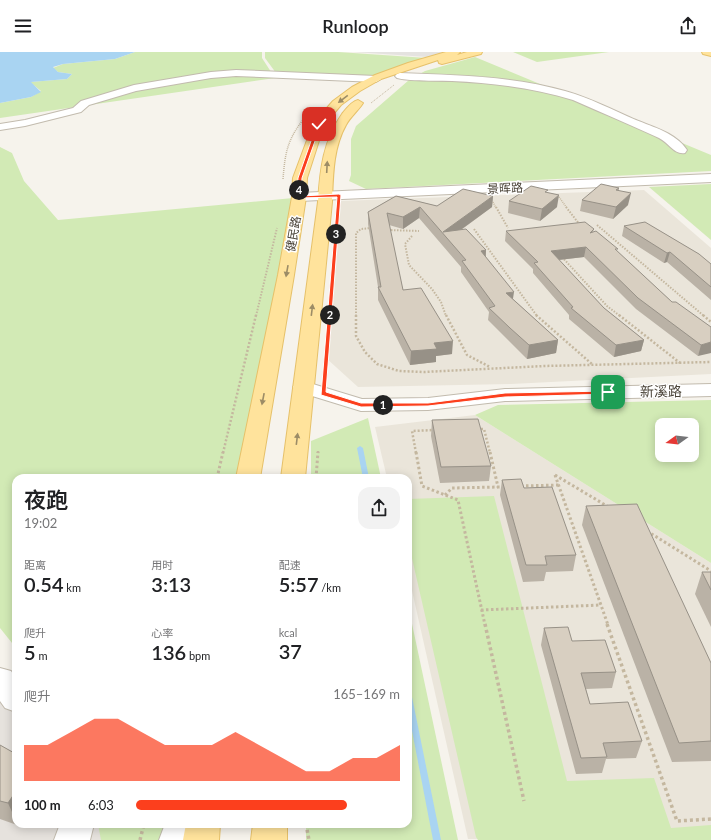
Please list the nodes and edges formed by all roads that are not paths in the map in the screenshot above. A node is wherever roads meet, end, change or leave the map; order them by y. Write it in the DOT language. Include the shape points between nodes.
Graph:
graph roads {
  1 [pos="456,52"];
  2 [pos="478,52"];
  3 [pos="706,52"];
  4 [pos="711,53"];
  5 [pos="405,76"];
  6 [pos="376,79"];
  7 [pos="0,127"];
  8 [pos="681,150"];
  9 [pos="711,178"];
  10 [pos="325,196"];
  11 [pos="299,197"];
  12 [pos="303,387"];
  13 [pos="711,390"];
  14 [pos="249,474"];
  15 [pos="293,474"];
  16 [pos="0,680"];
  17 [pos="12,694"];
  18 [pos="76,828"];
  19 [pos="181,828"];
  20 [pos="202,828"];
  21 [pos="270,828"];
  22 [pos="272,828"];
  23 [pos="72,840"];
  24 [pos="177,840"];
  25 [pos="201,840"];
  26 [pos="269,840"];
  27 [pos="277,840"];
  1 -- 6 [label="main road, 健民路" via="411,65"];
  2 -- 5 [label="main road, 健民路" via="430,65"];
  3 -- 4 [label="main road"];
  5 -- 8 [label="street" via="517,84 561,93 666,136"];
  10 -- 5 [label="main road, 健民路, one-way" via="327,161 339,124 358,103 382,85"];
  6 -- 7 [label="street" via="236,73 211,75 134,88 85,103 76,110"];
  6 -- 11 [label="main road, 健民路, one-way" via="337,103 319,124 300,178"];
  9 -- 10 [label="street, 景晖路"];
  10 -- 11 [label="street, 景晖路"];
  12 -- 10 [label="main road, 健民路, one-way"];
  11 -- 14 [label="main road, 健民路, one-way"];
  12 -- 13 [label="street, 新溪路" via="361,405 428,404 505,395"];
  15 -- 12 [label="main road, 健民路, one-way"];
  16 -- 17 [label="street"];
  18 -- 23 [label="street"];
  19 -- 24 [label="street"];
  20 -- 25 [label="main road"];
  21 -- 26 [label="main road"];
  22 -- 27 [label="street"];
}
